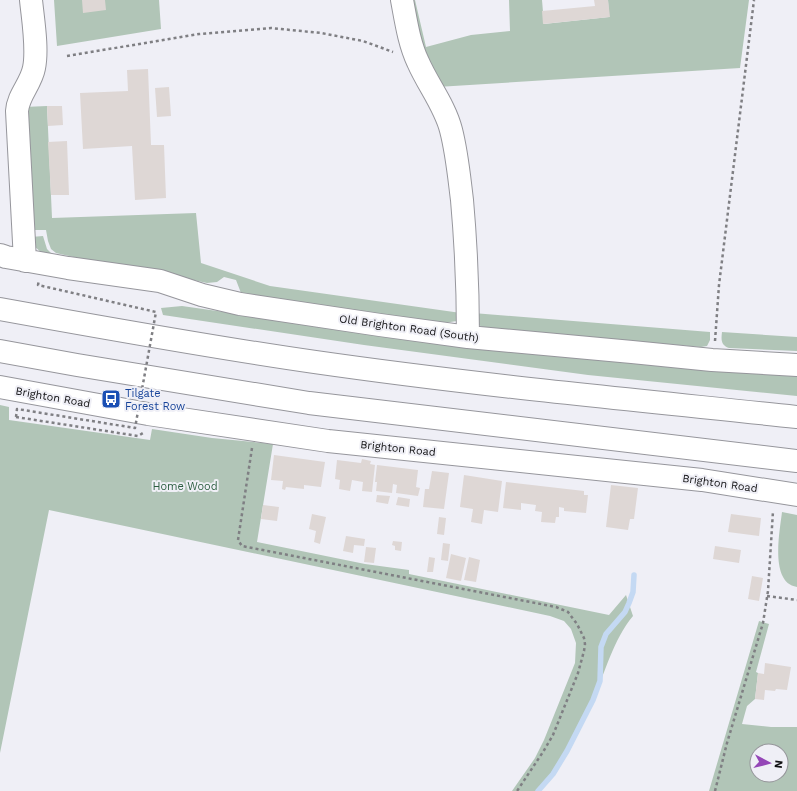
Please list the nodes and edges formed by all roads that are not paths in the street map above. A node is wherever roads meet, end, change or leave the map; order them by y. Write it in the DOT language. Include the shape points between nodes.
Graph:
graph roads {
  1 [pos="31,0"];
  2 [pos="402,0"];
  3 [pos="0,254"];
  4 [pos="25,261"];
  5 [pos="0,309"];
  6 [pos="468,336"];
  7 [pos="0,351"];
  8 [pos="797,365"];
  9 [pos="0,387"];
  10 [pos="797,417"];
  11 [pos="797,461"];
  12 [pos="797,495"];
  1 -- 4 [label="main road" via="34,69 19,99 17,111"];
  2 -- 6 [label="main road" via="417,61 447,118 456,149 465,230"];
  3 -- 4 [label="main road, Old Brighton Road (South)"];
  4 -- 6 [label="main road, Old Brighton Road (South)" via="160,281 240,304"];
  5 -- 10 [label="main road" via="315,362 543,391"];
  6 -- 8 [label="main road, Old Brighton Road (South)" via="712,360"];
  7 -- 11 [label="main road" via="309,403"];
  9 -- 12 [label="main road, Brighton Road" via="148,414 328,441 702,480"];
}
